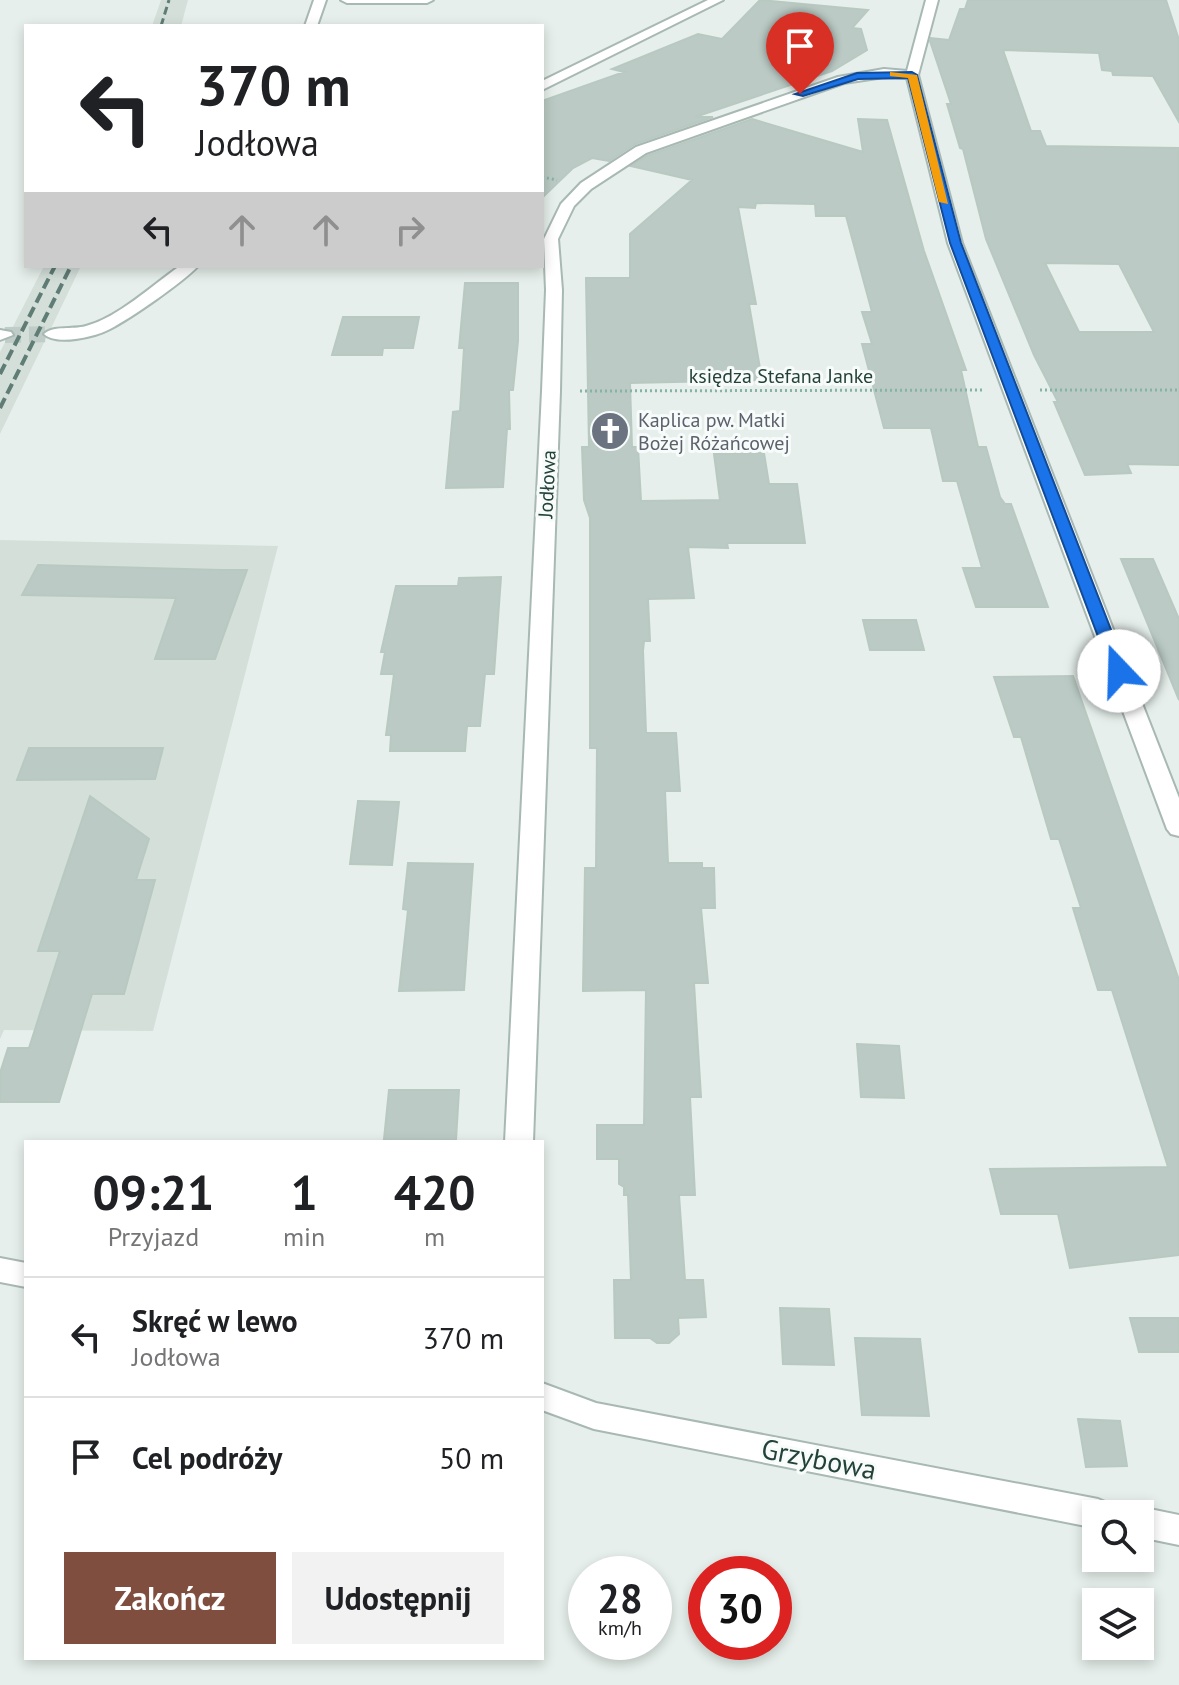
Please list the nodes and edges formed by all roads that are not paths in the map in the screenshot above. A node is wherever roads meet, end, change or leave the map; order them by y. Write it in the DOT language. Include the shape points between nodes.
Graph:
graph roads {
  1 [pos="320,0"];
  2 [pos="347,0"];
  3 [pos="427,0"];
  4 [pos="717,0"];
  5 [pos="932,0"];
  6 [pos="312,24"];
  7 [pos="912,75"];
  8 [pos="544,85"];
  9 [pos="187,268"];
  10 [pos="52,334"];
  11 [pos="1179,829"];
  12 [pos="519,1140"];
  13 [pos="0,1270"];
  14 [pos="24,1275"];
  15 [pos="544,1397"];
  16 [pos="1082,1511"];
  17 [pos="1154,1525"];
  18 [pos="1179,1530"];
  1 -- 6 [label="street"];
  2 -- 3 [label="street"];
  4 -- 8 [label="street"];
  5 -- 7 [label="street"];
  7 -- 11 [label="street" via="955,243"];
  7 -- 12 [label="street, Jodłowa" via="842,80 641,150 586,186 568,204 551,239 551,391"];
  9 -- 10 [label="street" via="104,326"];
  13 -- 14 [label="street"];
  15 -- 16 [label="street, Grzybowa" via="594,1416"];
  17 -- 18 [label="street"];
}
